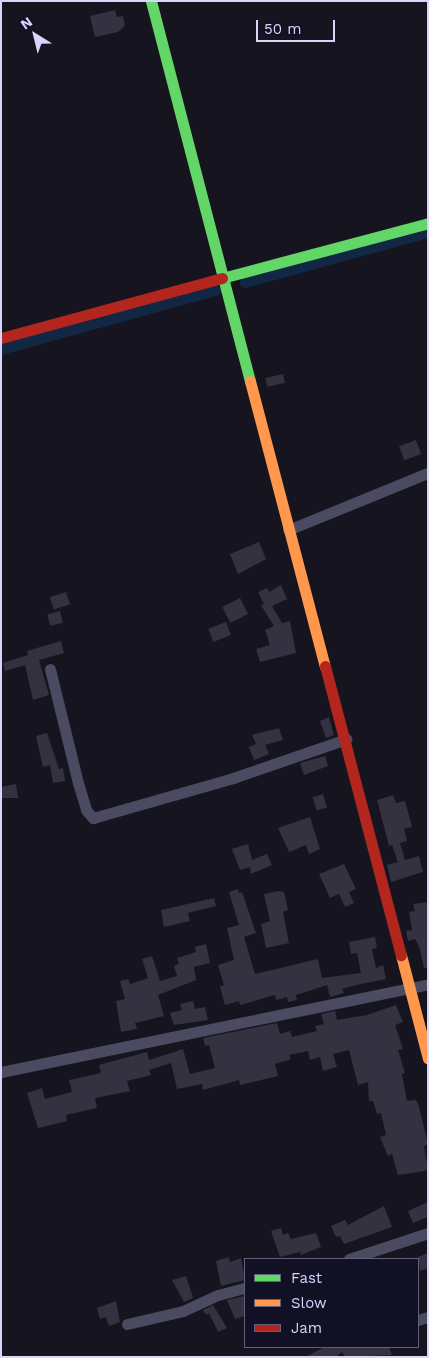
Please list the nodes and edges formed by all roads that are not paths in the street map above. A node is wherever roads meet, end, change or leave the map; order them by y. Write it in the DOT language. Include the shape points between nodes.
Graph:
graph roads {
  1 [pos="151,1"];
  2 [pos="428,223"];
  3 [pos="222,278"];
  4 [pos="1,338"];
  5 [pos="428,473"];
  6 [pos="288,530"];
  7 [pos="50,669"];
  8 [pos="346,739"];
  9 [pos="428,984"];
  10 [pos="408,989"];
  11 [pos="428,1059"];
  12 [pos="1,1072"];
  13 [pos="428,1233"];
  14 [pos="352,1258"];
  15 [pos="244,1288"];
  16 [pos="127,1324"];
  1 -- 3 [label="main road"];
  2 -- 3 [label="main road"];
  3 -- 4 [label="main road"];
  3 -- 6 [label="main road"];
  5 -- 6 [label="street"];
  6 -- 8 [label="main road"];
  7 -- 8 [label="street" via="78,783 86,810 93,818 233,778"];
  8 -- 10 [label="main road"];
  9 -- 10 [label="street"];
  10 -- 11 [label="main road"];
  10 -- 12 [label="street"];
  13 -- 14 [label="street"];
  15 -- 16 [label="street" via="218,1295 183,1311"];
}
